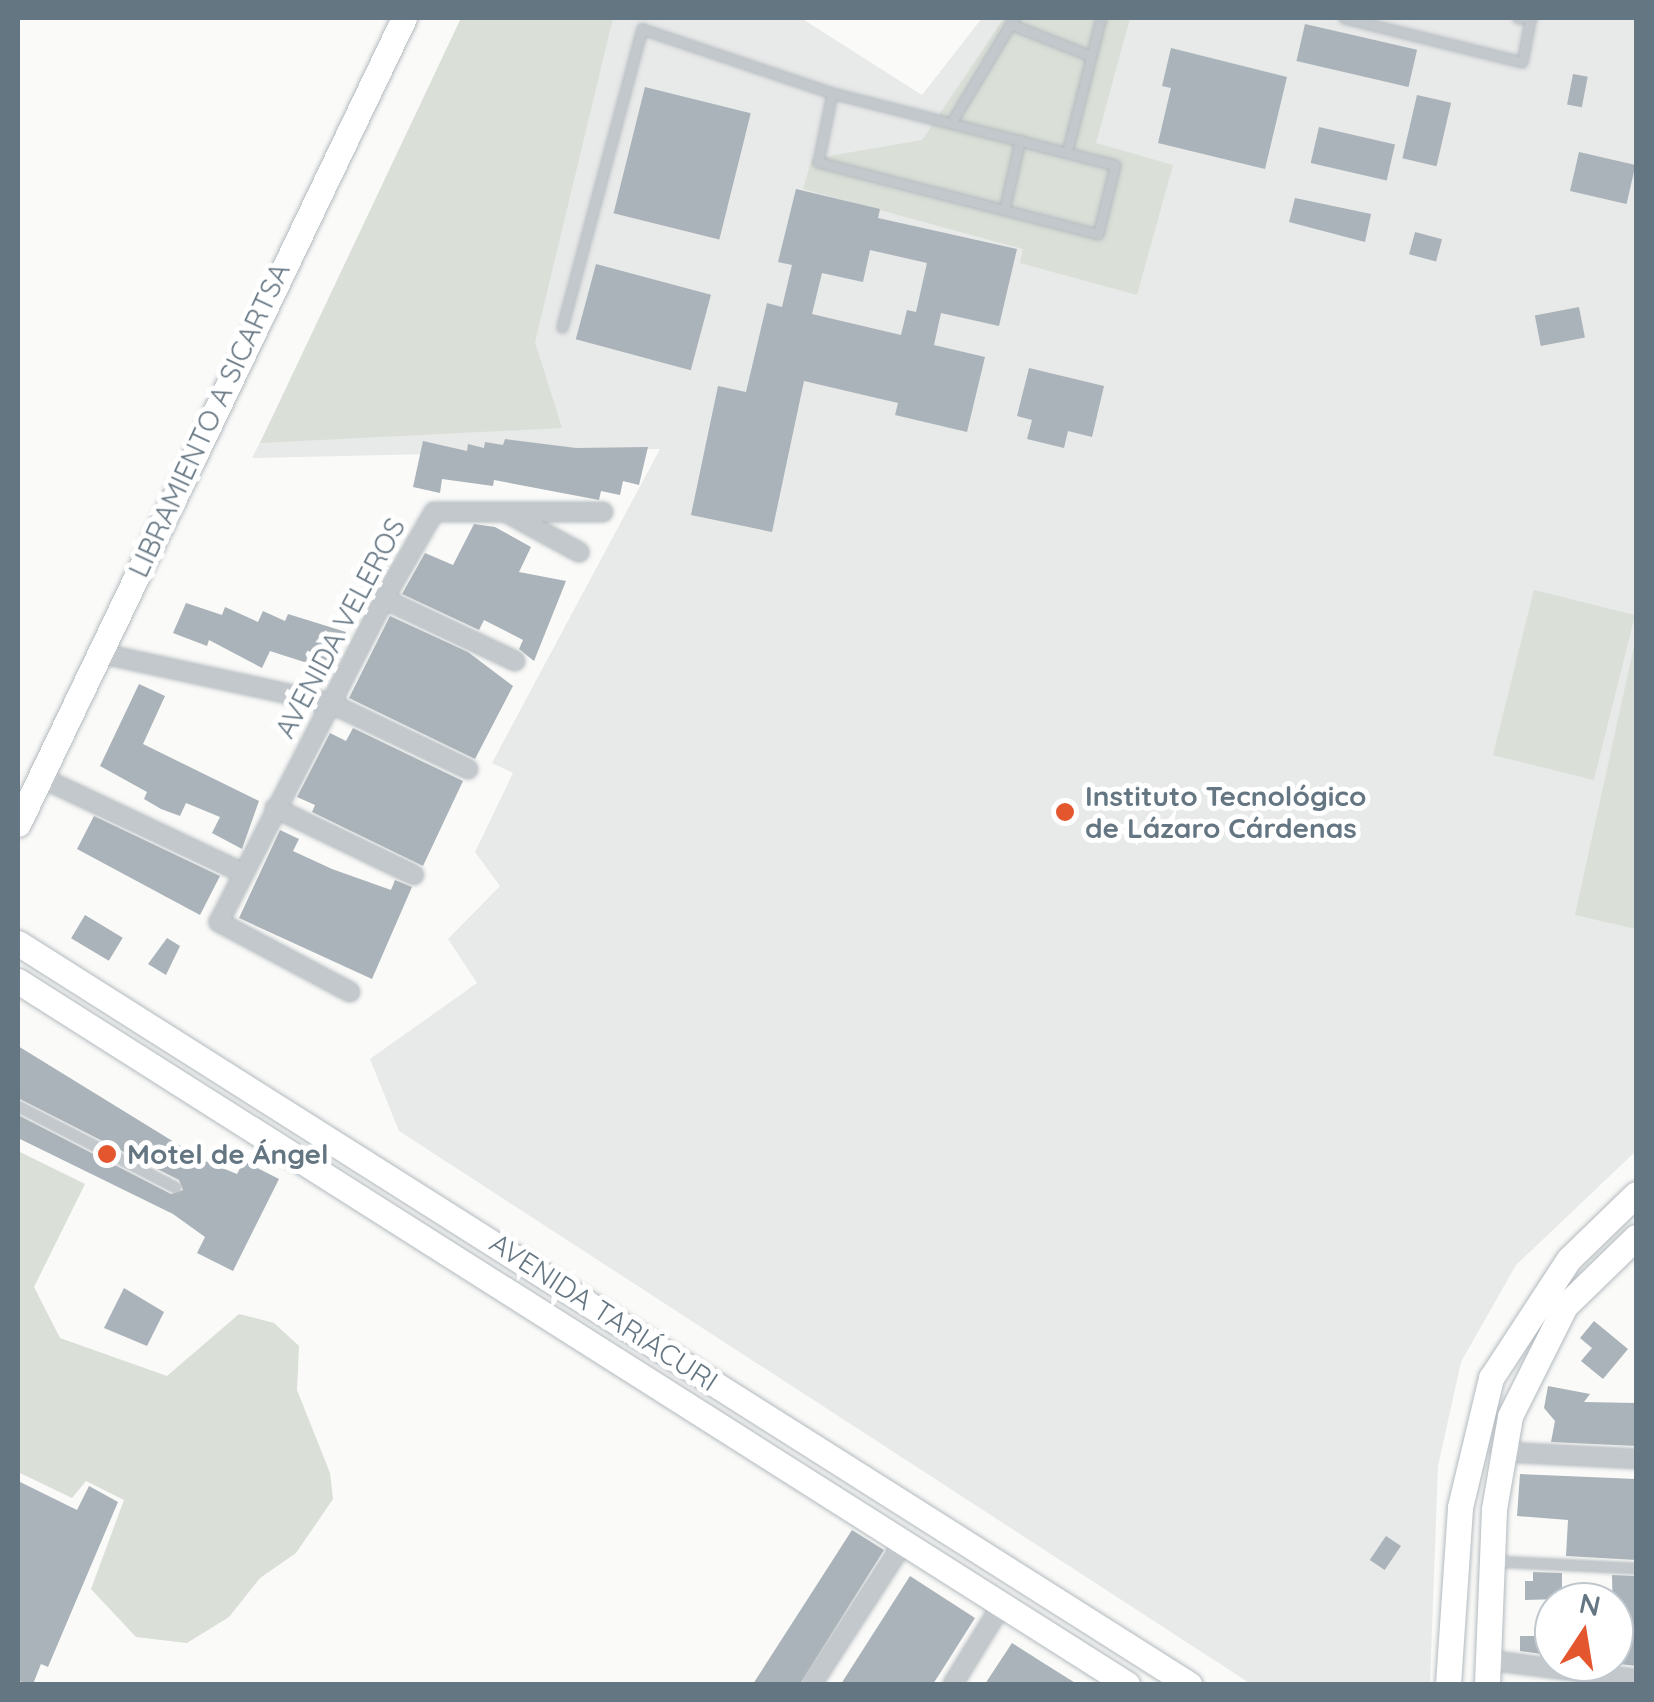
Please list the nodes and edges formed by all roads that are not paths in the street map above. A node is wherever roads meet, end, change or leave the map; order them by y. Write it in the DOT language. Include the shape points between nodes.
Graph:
graph roads {
  1 [pos="404,18"];
  2 [pos="645,18"];
  3 [pos="1101,18"];
  4 [pos="1344,18"];
  5 [pos="1518,18"];
  6 [pos="1530,19"];
  7 [pos="1012,21"];
  8 [pos="642,30"];
  9 [pos="1092,56"];
  10 [pos="832,93"];
  11 [pos="951,123"];
  12 [pos="1020,140"];
  13 [pos="1067,152"];
  14 [pos="1004,210"];
  15 [pos="562,327"];
  16 [pos="504,512"];
  17 [pos="603,512"];
  18 [pos="579,552"];
  19 [pos="384,599"];
  20 [pos="99,653"];
  21 [pos="516,661"];
  22 [pos="330,703"];
  23 [pos="468,769"];
  24 [pos="40,777"];
  25 [pos="275,808"];
  26 [pos="18,824"];
  27 [pos="240,872"];
  28 [pos="414,875"];
  29 [pos="18,943"];
  30 [pos="18,982"];
  31 [pos="350,992"];
  32 [pos="18,1106"];
  33 [pos="335,1140"];
  34 [pos="315,1174"];
  35 [pos="175,1186"];
  36 [pos="1636,1194"];
  37 [pos="1636,1237"];
  38 [pos="1491,1378"];
  39 [pos="1520,1394"];
  40 [pos="1500,1452"];
  41 [pos="1636,1458"];
  42 [pos="904,1542"];
  43 [pos="1490,1561"];
  44 [pos="1636,1568"];
  45 [pos="1001,1606"];
  46 [pos="1488,1672"];
  47 [pos="1636,1679"];
  48 [pos="1109,1680"];
  49 [pos="812,1684"];
  50 [pos="953,1684"];
  51 [pos="1188,1684"];
  52 [pos="1448,1684"];
  1 -- 20 [label="street, LIBRAMIENTO A SICARTSA"];
  2 -- 8 [label="lane"];
  3 -- 9 [label="lane"];
  4 -- 6 [label="lane" via="1522,62"];
  5 -- 6 [label="lane"];
  7 -- 9 [label="lane"];
  7 -- 11 [label="lane"];
  8 -- 10 [label="lane"];
  8 -- 15 [label="lane"];
  9 -- 13 [label="lane"];
  10 -- 11 [label="lane"];
  10 -- 14 [label="lane" via="818,162"];
  11 -- 12 [label="lane"];
  12 -- 13 [label="lane"];
  12 -- 14 [label="lane"];
  13 -- 14 [label="lane" via="1115,165 1098,234"];
  16 -- 17 [label="street, AVENIDA VELEROS"];
  16 -- 18 [label="street"];
  16 -- 19 [label="street, AVENIDA VELEROS" via="434,512"];
  19 -- 21 [label="street"];
  19 -- 22 [label="street, AVENIDA VELEROS"];
  20 -- 22 [label="street"];
  20 -- 24 [label="street, LIBRAMIENTO A SICARTSA"];
  22 -- 23 [label="street"];
  22 -- 25 [label="street, AVENIDA VELEROS"];
  24 -- 26 [label="street, LIBRAMIENTO A SICARTSA"];
  24 -- 27 [label="street"];
  25 -- 27 [label="street, AVENIDA VELEROS"];
  25 -- 28 [label="street"];
  27 -- 31 [label="street, AVENIDA VELEROS" via="219,922"];
  29 -- 33 [label="street, AVENIDA TARIÁCURI"];
  30 -- 34 [label="street, AVENIDA TARIÁCURI"];
  32 -- 35 [label="lane"];
  33 -- 34 [label="street"];
  33 -- 51 [label="street, AVENIDA TARIÁCURI"];
  34 -- 42 [label="street, AVENIDA TARIÁCURI"];
  36 -- 38 [label="street" via="1569,1258"];
  37 -- 39 [label="street" via="1566,1306"];
  38 -- 39 [label="street"];
  38 -- 52 [label="street" via="1460,1506"];
  39 -- 40 [label="street"];
  40 -- 41 [label="street"];
  40 -- 43 [label="street"];
  42 -- 45 [label="street, AVENIDA TARIÁCURI"];
  42 -- 49 [label="street"];
  43 -- 44 [label="lane"];
  43 -- 46 [label="street"];
  45 -- 48 [label="street, AVENIDA TARIÁCURI"];
  45 -- 50 [label="street"];
  46 -- 47 [label="street"];
}
